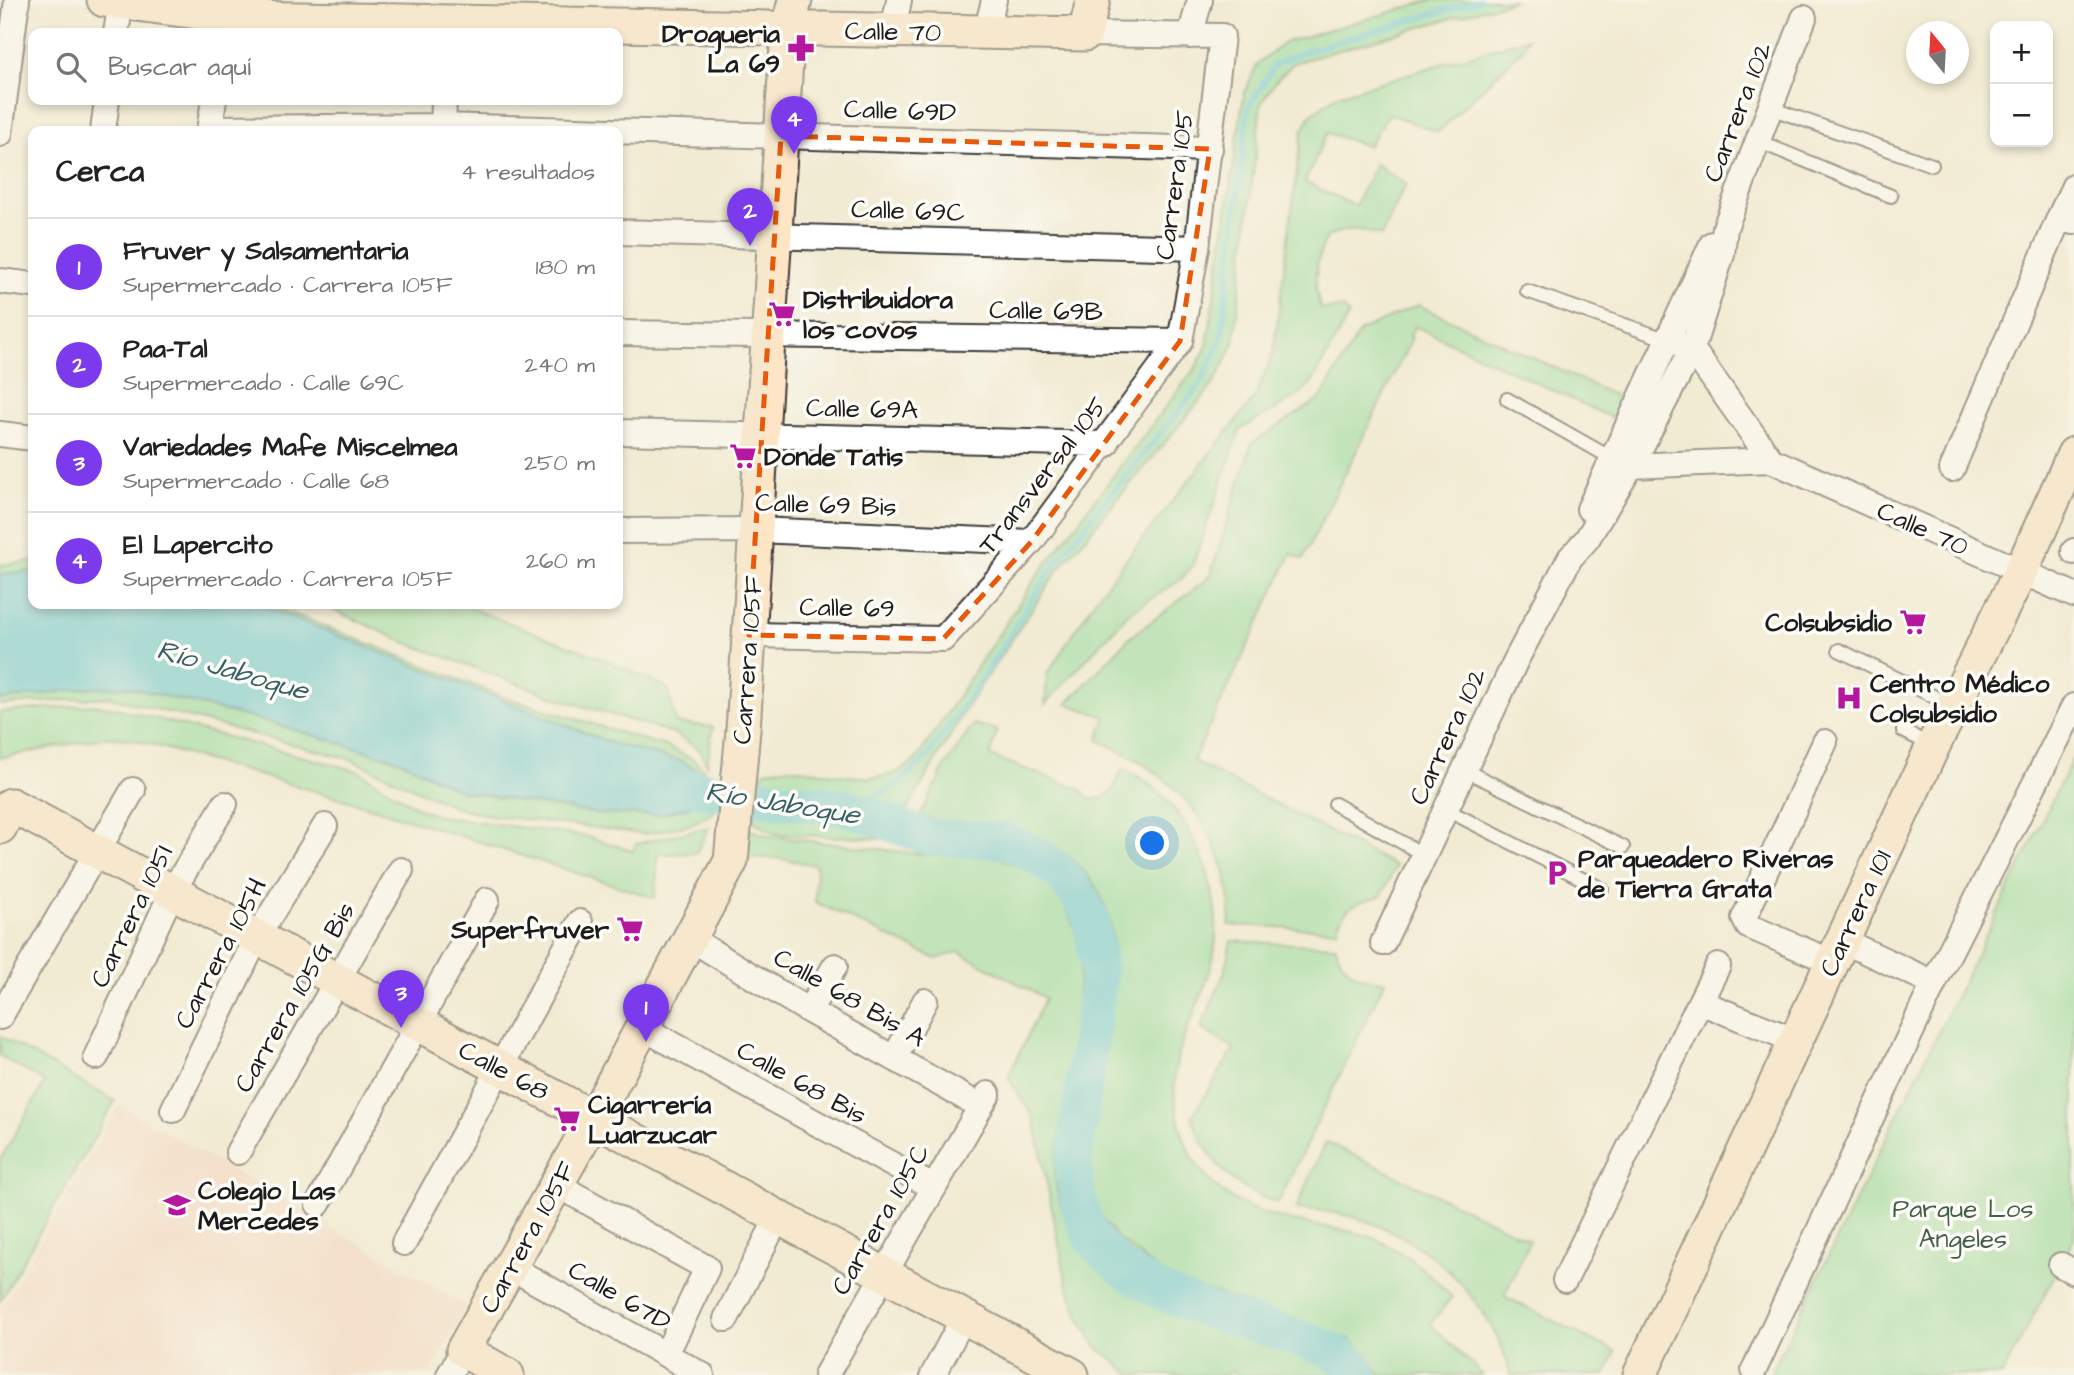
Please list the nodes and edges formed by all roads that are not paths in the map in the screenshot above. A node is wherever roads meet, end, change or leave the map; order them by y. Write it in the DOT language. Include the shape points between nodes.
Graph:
graph roads {
  1 [pos="17,0"];
  2 [pos="994,0"];
  3 [pos="1093,0"];
  4 [pos="1200,0"];
  5 [pos="114,12"];
  6 [pos="234,13"];
  7 [pos="792,15"];
  8 [pos="896,16"];
  9 [pos="1804,18"];
  10 [pos="445,28"];
  11 [pos="986,33"];
  12 [pos="1085,34"];
  13 [pos="1190,36"];
  14 [pos="1222,36"];
  15 [pos="106,105"];
  16 [pos="213,105"];
  17 [pos="444,105"];
  18 [pos="1770,108"];
  19 [pos="104,126"];
  20 [pos="210,126"];
  21 [pos="443,126"];
  22 [pos="623,133"];
  23 [pos="0,134"];
  24 [pos="781,136"];
  25 [pos="1757,141"];
  26 [pos="1210,149"];
  27 [pos="1932,164"];
  28 [pos="2074,186"];
  29 [pos="1891,196"];
  30 [pos="2067,220"];
  31 [pos="1726,228"];
  32 [pos="623,232"];
  33 [pos="775,236"];
  34 [pos="1197,248"];
  35 [pos="0,281"];
  36 [pos="28,284"];
  37 [pos="1527,291"];
  38 [pos="623,332"];
  39 [pos="768,337"];
  40 [pos="1668,340"];
  41 [pos="1180,341"];
  42 [pos="1692,349"];
  43 [pos="1507,398"];
  44 [pos="623,432"];
  45 [pos="0,434"];
  46 [pos="762,435"];
  47 [pos="28,437"];
  48 [pos="1106,444"];
  49 [pos="2074,454"];
  50 [pos="1771,460"];
  51 [pos="1622,462"];
  52 [pos="1952,469"];
  53 [pos="756,530"];
  54 [pos="623,531"];
  55 [pos="1031,542"];
  56 [pos="2021,571"];
  57 [pos="2074,595"];
  58 [pos="749,635"];
  59 [pos="943,639"];
  60 [pos="1839,650"];
  61 [pos="2074,706"];
  62 [pos="1954,707"];
  63 [pos="1903,731"];
  64 [pos="1825,742"];
  65 [pos="1933,746"];
  66 [pos="1464,770"];
  67 [pos="133,790"];
  68 [pos="225,804"];
  69 [pos="1335,804"];
  70 [pos="1445,809"];
  71 [pos="6,816"];
  72 [pos="326,826"];
  73 [pos="1623,847"];
  74 [pos="97,851"];
  75 [pos="1424,855"];
  76 [pos="401,870"];
  77 [pos="1602,889"];
  78 [pos="172,891"];
  79 [pos="487,900"];
  80 [pos="580,922"];
  81 [pos="257,937"];
  82 [pos="691,939"];
  83 [pos="1383,943"];
  84 [pos="1838,951"];
  85 [pos="835,966"];
  86 [pos="1717,966"];
  87 [pos="338,980"];
  88 [pos="1934,983"];
  89 [pos="925,1001"];
  90 [pos="1700,1002"];
  91 [pos="809,1011"];
  92 [pos="0,1017"];
  93 [pos="419,1024"];
  94 [pos="643,1028"];
  95 [pos="1796,1041"];
  96 [pos="96,1057"];
  97 [pos="895,1057"];
  98 [pos="500,1068"];
  99 [pos="984,1100"];
  100 [pos="173,1110"];
  101 [pos="594,1118"];
  102 [pos="238,1152"];
  103 [pos="556,1185"];
  104 [pos="933,1187"];
  105 [pos="318,1204"];
  106 [pos="778,1217"];
  107 [pos="404,1243"];
  108 [pos="510,1267"];
  109 [pos="882,1274"];
  110 [pos="1565,1280"];
  111 [pos="964,1317"];
  112 [pos="726,1319"];
  113 [pos="673,1342"];
  114 [pos="456,1363"];
  115 [pos="1052,1370"];
  116 [pos="1754,1370"];
  117 [pos="507,1375"];
  118 [pos="702,1375"];
  119 [pos="826,1375"];
  120 [pos="933,1375"];
  121 [pos="1640,1375"];
  1 -- 23 [label="street"];
  2 -- 11 [label="street"];
  3 -- 12 [label="street"];
  4 -- 13 [label="street"];
  5 -- 6 [label="street, Calle 70"];
  6 -- 10 [label="street, Calle 70"];
  7 -- 8 [label="street, Calle 70"];
  7 -- 10 [label="street, Calle 70"];
  7 -- 24 [label="street, Carrera 105F"];
  8 -- 11 [label="street, Calle 70"];
  9 -- 18 [label="street, Carrera 102"];
  11 -- 12 [label="street, Calle 70"];
  12 -- 13 [label="street, Calle 70"];
  13 -- 14 [label="street, Calle 70"];
  14 -- 26 [label="street, Carrera 105"];
  15 -- 19 [label="street"];
  16 -- 20 [label="street"];
  17 -- 21 [label="street"];
  18 -- 25 [label="street, Carrera 102"];
  18 -- 27 [label="lane"];
  22 -- 24 [label="street, Calle 69D"];
  24 -- 26 [label="street, Calle 69D"];
  24 -- 33 [label="street, Carrera 105F"];
  25 -- 29 [label="lane"];
  25 -- 31 [label="street, Carrera 102"];
  26 -- 34 [label="street, Carrera 105"];
  28 -- 30 [label="street"];
  30 -- 52 [label="street"];
  31 -- 40 [label="street, Carrera 102" via="1708,250"];
  31 -- 42 [label="street, Carrera 102"];
  32 -- 33 [label="street, Calle 69C"];
  33 -- 34 [label="street, Calle 69C"];
  33 -- 39 [label="street, Carrera 105F"];
  34 -- 41 [label="street, Carrera 105"];
  35 -- 36 [label="street"];
  37 -- 40 [label="lane"];
  38 -- 39 [label="street, Calle 69B"];
  39 -- 41 [label="street, Calle 69B"];
  39 -- 46 [label="street, Carrera 105F"];
  40 -- 42 [label="street"];
  40 -- 51 [label="street, Carrera 102"];
  41 -- 48 [label="street, Transversal 105"];
  42 -- 50 [label="street"];
  42 -- 51 [label="street, Carrera 102"];
  43 -- 51 [label="lane"];
  44 -- 46 [label="street, Calle 69A"];
  45 -- 47 [label="street"];
  46 -- 48 [label="street, Calle 69A"];
  46 -- 53 [label="street, Carrera 105F"];
  48 -- 55 [label="street, Transversal 105"];
  49 -- 56 [label="street, Carrera 101"];
  50 -- 51 [label="street, Calle 70"];
  50 -- 56 [label="street, Calle 70"];
  51 -- 66 [label="street, Carrera 102" via="1587,539 1570,558"];
  53 -- 54 [label="street, Calle 69 Bis"];
  53 -- 55 [label="street, Calle 69 Bis"];
  53 -- 58 [label="street, Carrera 105F"];
  55 -- 59 [label="street, Transversal 105"];
  56 -- 57 [label="street, Calle 70"];
  56 -- 62 [label="street, Carrera 101"];
  58 -- 59 [label="street, Calle 69"];
  58 -- 82 [label="street, Carrera 105F" via="733,849 727,873"];
  60 -- 62 [label="lane"];
  61 -- 88 [label="street"];
  62 -- 65 [label="street, Carrera 101"];
  63 -- 65 [label="lane"];
  64 -- 84 [label="street" via="1744,918 1748,926"];
  65 -- 84 [label="street, Carrera 101"];
  66 -- 70 [label="street, Carrera 102"];
  66 -- 73 [label="lane"];
  67 -- 74 [label="street"];
  68 -- 78 [label="street, Carrera 105I"];
  69 -- 75 [label="lane"];
  70 -- 75 [label="street, Carrera 102"];
  70 -- 77 [label="lane"];
  71 -- 74 [label="street, Calle 68"];
  72 -- 81 [label="street, Carrera 105H"];
  74 -- 78 [label="street, Calle 68"];
  74 -- 92 [label="street"];
  75 -- 83 [label="street, Carrera 102"];
  76 -- 87 [label="street, Carrera 105G Bis"];
  78 -- 81 [label="street, Calle 68"];
  78 -- 96 [label="street, Carrera 105I"];
  79 -- 93 [label="street"];
  80 -- 98 [label="street"];
  81 -- 87 [label="street, Calle 68"];
  81 -- 100 [label="street, Carrera 105H"];
  82 -- 91 [label="street, Calle 68 Bis A"];
  82 -- 94 [label="street, Carrera 105F"];
  84 -- 88 [label="street"];
  84 -- 95 [label="street, Carrera 101"];
  85 -- 91 [label="street"];
  86 -- 90 [label="street"];
  87 -- 93 [label="street, Calle 68"];
  87 -- 102 [label="street, Carrera 105G Bis"];
  88 -- 116 [label="street"];
  89 -- 97 [label="street"];
  90 -- 95 [label="street"];
  90 -- 110 [label="street"];
  91 -- 97 [label="street, Calle 68 Bis A"];
  93 -- 98 [label="street, Calle 68"];
  93 -- 105 [label="street"];
  94 -- 101 [label="street, Carrera 105F"];
  94 -- 104 [label="street, Calle 68 Bis"];
  95 -- 121 [label="street, Carrera 101"];
  97 -- 99 [label="street, Calle 68 Bis A"];
  98 -- 101 [label="street, Calle 68"];
  98 -- 107 [label="street"];
  99 -- 104 [label="street, Carrera 105C"];
  101 -- 103 [label="street, Carrera 105F"];
  101 -- 106 [label="street, Calle 68"];
  103 -- 108 [label="street, Carrera 105F"];
  103 -- 113 [label="street" via="707,1268"];
  104 -- 109 [label="street, Carrera 105C"];
  106 -- 109 [label="street, Calle 68"];
  106 -- 112 [label="street"];
  108 -- 114 [label="street, Carrera 105F"];
  108 -- 118 [label="street, Calle 67D"];
  109 -- 111 [label="street, Calle 68"];
  109 -- 119 [label="street, Carrera 105C"];
  111 -- 115 [label="street, Calle 68"];
  111 -- 120 [label="street"];
  114 -- 117 [label="street"];
}
